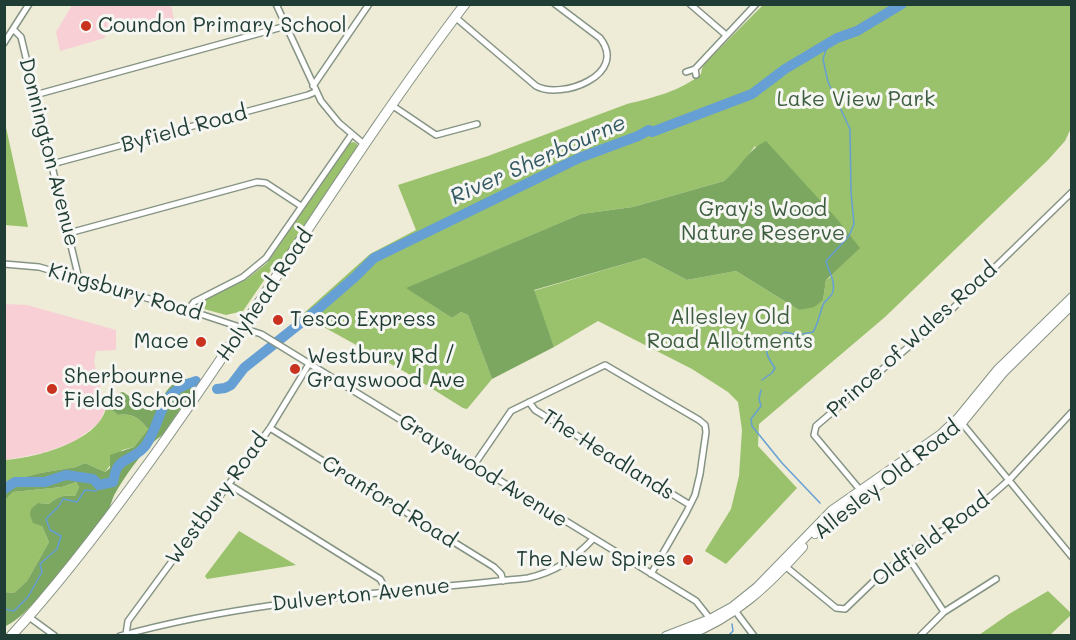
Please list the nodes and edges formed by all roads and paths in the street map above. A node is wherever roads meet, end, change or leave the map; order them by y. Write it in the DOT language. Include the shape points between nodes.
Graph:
graph roads {
  1 [pos="28,4"];
  2 [pos="369,4"];
  3 [pos="465,4"];
  4 [pos="555,4"];
  5 [pos="690,4"];
  6 [pos="756,4"];
  7 [pos="278,6"];
  8 [pos="456,17"];
  9 [pos="286,26"];
  10 [pos="13,29"];
  11 [pos="726,35"];
  12 [pos="4,43"];
  13 [pos="686,72"];
  14 [pos="314,89"];
  15 [pos="35,95"];
  16 [pos="393,106"];
  17 [pos="477,124"];
  18 [pos="352,134"];
  19 [pos="366,145"];
  20 [pos="52,164"];
  21 [pos="1071,192"];
  22 [pos="301,206"];
  23 [pos="69,233"];
  24 [pos="4,264"];
  25 [pos="79,279"];
  26 [pos="1071,297"];
  27 [pos="1071,304"];
  28 [pos="188,310"];
  29 [pos="1054,318"];
  30 [pos="244,327"];
  31 [pos="309,364"];
  32 [pos="529,402"];
  33 [pos="1071,412"];
  34 [pos="960,421"];
  35 [pos="270,428"];
  36 [pos="474,465"];
  37 [pos="1009,480"];
  38 [pos="228,484"];
  39 [pos="862,492"];
  40 [pos="690,505"];
  41 [pos="593,539"];
  42 [pos="906,554"];
  43 [pos="1071,557"];
  44 [pos="783,565"];
  45 [pos="651,574"];
  46 [pos="996,579"];
  47 [pos="503,581"];
  48 [pos="388,593"];
  49 [pos="734,609"];
  50 [pos="944,612"];
  51 [pos="29,617"];
  52 [pos="712,621"];
  53 [pos="123,635"];
  54 [pos="11,636"];
  55 [pos="55,636"];
  56 [pos="666,636"];
  57 [pos="686,636"];
  58 [pos="754,636"];
  59 [pos="920,636"];
  1 -- 10 [label="street"];
  2 -- 14 [label="street"];
  3 -- 8 [label="highway, Holyhead Road"];
  4 -- 8 [label="street" via="600,38 607,57 597,76 554,91 536,86"];
  5 -- 11 [label="street"];
  6 -- 11 [label="street"];
  7 -- 9 [label="street"];
  8 -- 16 [label="highway, Holyhead Road"];
  9 -- 14 [label="street"];
  9 -- 15 [label="street"];
  10 -- 12 [label="street"];
  10 -- 15 [label="street, Donnington Avenue" via="21,37"];
  11 -- 13 [label="street" via="696,72"];
  14 -- 18 [label="street" via="330,113"];
  14 -- 20 [label="street, Byfield Road" via="308,95"];
  15 -- 20 [label="street, Donnington Avenue"];
  16 -- 17 [label="street" via="436,135"];
  16 -- 19 [label="highway, Holyhead Road"];
  18 -- 19 [label="street"];
  18 -- 22 [label="street"];
  19 -- 30 [label="highway, Holyhead Road"];
  20 -- 23 [label="street, Donnington Avenue"];
  21 -- 39 [label="street, Prince of Wales Road" via="948,313 816,426 814,435"];
  22 -- 23 [label="street" via="266,183 258,182"];
  22 -- 28 [label="street" via="255,269 194,302"];
  23 -- 25 [label="street, Donnington Avenue"];
  24 -- 25 [label="street, Kingsbury Road" via="39,267"];
  25 -- 28 [label="street, Kingsbury Road"];
  26 -- 29 [label="main road, Allesley Old Road"];
  27 -- 29 [label="main road, Allesley Old Road"];
  28 -- 30 [label="street, Kingsbury Road"];
  29 -- 34 [label="main road, Allesley Old Road"];
  30 -- 31 [label="street, Grayswood Avenue"];
  30 -- 51 [label="highway, Holyhead Road" via="76,561"];
  31 -- 35 [label="street, Westbury Road"];
  31 -- 36 [label="street, Grayswood Avenue"];
  32 -- 36 [label="street" via="508,414"];
  32 -- 40 [label="street, The Headlands" via="535,410"];
  32 -- 40 [label="street" via="605,365 699,420 705,425 706,437"];
  33 -- 37 [label="street, Oldfield Road"];
  34 -- 37 [label="street"];
  34 -- 39 [label="main road, Allesley Old Road" via="921,457"];
  35 -- 38 [label="street, Westbury Road"];
  35 -- 47 [label="street, Cranford Road" via="494,567"];
  36 -- 41 [label="street, Grayswood Avenue"];
  37 -- 42 [label="street, Oldfield Road" via="976,508"];
  37 -- 43 [label="street"];
  38 -- 48 [label="street" via="380,579"];
  38 -- 53 [label="street, Westbury Road" via="128,621"];
  39 -- 44 [label="main road, Allesley Old Road"];
  40 -- 45 [label="street"];
  41 -- 45 [label="street, Grayswood Avenue"];
  41 -- 47 [label="street, Dulverton Avenue" via="573,559 552,571"];
  42 -- 44 [label="street, Oldfield Road" via="840,610"];
  42 -- 50 [label="street"];
  44 -- 49 [label="main road, Allesley Old Road"];
  45 -- 52 [label="street, Grayswood Avenue" via="696,601"];
  46 -- 50 [label="street"];
  47 -- 48 [label="street, Dulverton Avenue"];
  48 -- 53 [label="street, Dulverton Avenue" via="226,611"];
  49 -- 52 [label="main road, Allesley Old Road"];
  49 -- 58 [label="street"];
  50 -- 59 [label="street"];
  51 -- 54 [label="highway, Holyhead Road"];
  51 -- 55 [label="street"];
  52 -- 56 [label="main road, Allesley Old Road"];
  52 -- 57 [label="main road, Allesley Old Road"];
}
